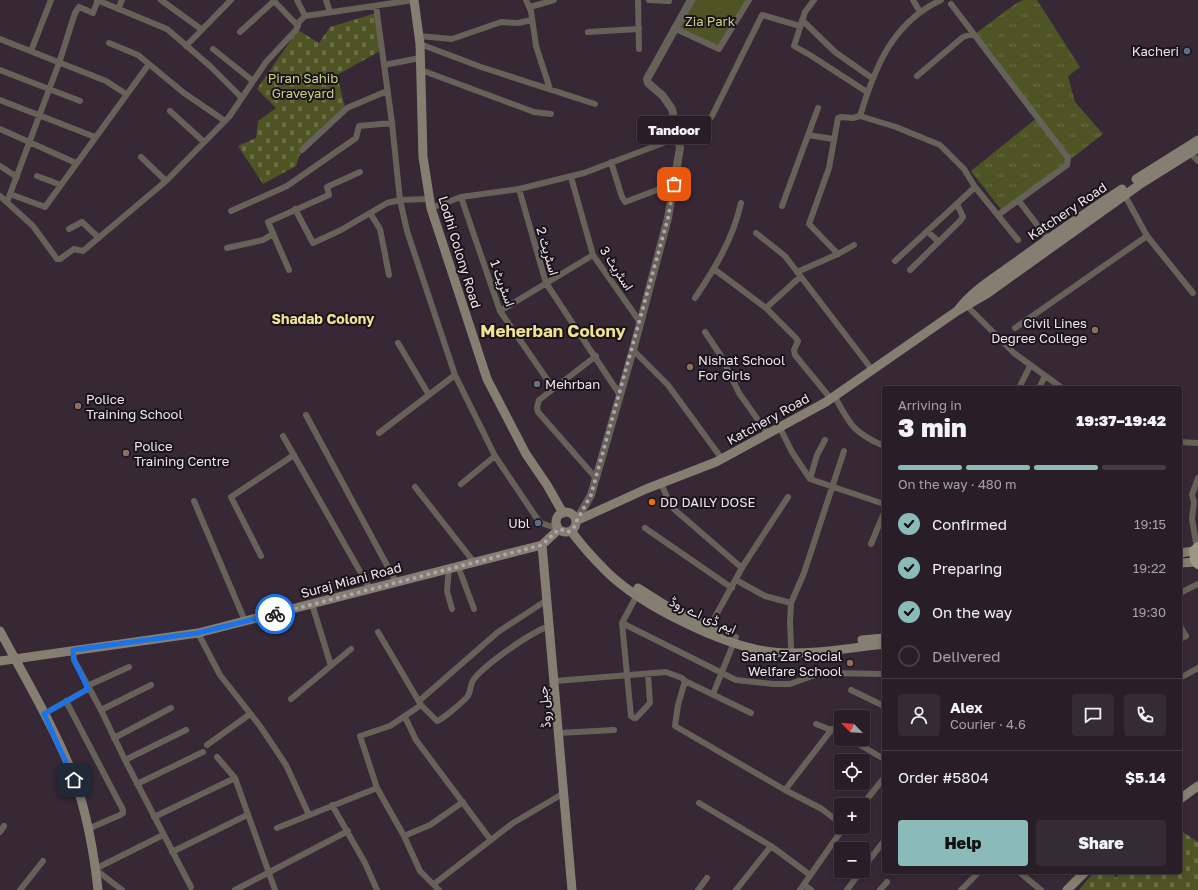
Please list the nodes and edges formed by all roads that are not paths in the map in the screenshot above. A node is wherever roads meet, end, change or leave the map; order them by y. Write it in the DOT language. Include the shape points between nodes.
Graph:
graph roads {
  1 [pos="50,0"];
  2 [pos="97,0"];
  3 [pos="122,0"];
  4 [pos="161,0"];
  5 [pos="231,0"];
  6 [pos="274,0"];
  7 [pos="297,0"];
  8 [pos="326,0"];
  9 [pos="414,0"];
  10 [pos="526,0"];
  11 [pos="554,0"];
  12 [pos="638,0"];
  13 [pos="649,0"];
  14 [pos="691,0"];
  15 [pos="749,0"];
  16 [pos="814,0"];
  17 [pos="913,0"];
  18 [pos="941,0"];
  19 [pos="669,1"];
  20 [pos="951,4"];
  21 [pos="376,6"];
  22 [pos="530,7"];
  23 [pos="118,9"];
  24 [pos="330,12"];
  25 [pos="920,12"];
  26 [pos="306,16"];
  27 [pos="532,20"];
  28 [pos="801,23"];
  29 [pos="298,26"];
  30 [pos="674,28"];
  31 [pos="201,29"];
  32 [pos="639,29"];
  33 [pos="240,32"];
  34 [pos="588,32"];
  35 [pos="973,34"];
  36 [pos="0,39"];
  37 [pos="419,40"];
  38 [pos="109,44"];
  39 [pos="186,46"];
  40 [pos="213,49"];
  41 [pos="639,49"];
  42 [pos="31,51"];
  43 [pos="420,58"];
  44 [pos="59,63"];
  45 [pos="149,64"];
  46 [pos="384,65"];
  47 [pos="0,70"];
  48 [pos="420,70"];
  49 [pos="917,76"];
  50 [pos="872,78"];
  51 [pos="253,81"];
  52 [pos="49,89"];
  53 [pos="550,89"];
  54 [pos="387,91"];
  55 [pos="867,92"];
  56 [pos="126,94"];
  57 [pos="242,98"];
  58 [pos="0,100"];
  59 [pos="80,101"];
  60 [pos="595,104"];
  61 [pos="818,108"];
  62 [pos="170,111"];
  63 [pos="551,114"];
  64 [pos="40,116"];
  65 [pos="860,116"];
  66 [pos="225,121"];
  67 [pos="392,123"];
  68 [pos="0,129"];
  69 [pos="808,135"];
  70 [pos="95,136"];
  71 [pos="679,136"];
  72 [pos="833,139"];
  73 [pos="1198,140"];
  74 [pos="204,142"];
  75 [pos="30,143"];
  76 [pos="302,150"];
  77 [pos="1194,151"];
  78 [pos="141,157"];
  79 [pos="1198,161"];
  80 [pos="611,162"];
  81 [pos="76,163"];
  82 [pos="0,166"];
  83 [pos="360,172"];
  84 [pos="37,176"];
  85 [pos="17,177"];
  86 [pos="571,177"];
  87 [pos="1145,177"];
  88 [pos="166,181"];
  89 [pos="61,184"];
  90 [pos="674,184"];
  91 [pos="975,187"];
  92 [pos="519,189"];
  93 [pos="1123,192"];
  94 [pos="10,194"];
  95 [pos="0,196"];
  96 [pos="461,197"];
  97 [pos="400,200"];
  98 [pos="1019,201"];
  99 [pos="7,202"];
  100 [pos="741,203"];
  101 [pos="430,204"];
  102 [pos="957,204"];
  103 [pos="782,206"];
  104 [pos="295,209"];
  105 [pos="231,211"];
  106 [pos="370,213"];
  107 [pos="998,215"];
  108 [pos="1074,226"];
  109 [pos="69,229"];
  110 [pos="927,231"];
  111 [pos="273,234"];
  112 [pos="756,234"];
  113 [pos="1147,236"];
  114 [pos="99,238"];
  115 [pos="1048,239"];
  116 [pos="1018,240"];
  117 [pos="939,242"];
  118 [pos="854,245"];
  119 [pos="227,248"];
  120 [pos="838,254"];
  121 [pos="593,255"];
  122 [pos="1031,256"];
  123 [pos="894,261"];
  124 [pos="714,269"];
  125 [pos="289,270"];
  126 [pos="910,270"];
  127 [pos="389,275"];
  128 [pos="799,275"];
  129 [pos="546,283"];
  130 [pos="985,290"];
  131 [pos="1193,293"];
  132 [pos="695,298"];
  133 [pos="968,306"];
  134 [pos="766,308"];
  135 [pos="500,311"];
  136 [pos="957,311"];
  137 [pos="640,322"];
  138 [pos="1015,328"];
  139 [pos="705,332"];
  140 [pos="398,343"];
  141 [pos="633,350"];
  142 [pos="596,356"];
  143 [pos="1030,366"];
  144 [pos="873,371"];
  145 [pos="455,375"];
  146 [pos="1045,376"];
  147 [pos="1020,386"];
  148 [pos="1040,386"];
  149 [pos="1059,386"];
  150 [pos="553,388"];
  151 [pos="429,395"];
  152 [pos="620,395"];
  153 [pos="833,398"];
  154 [pos="306,415"];
  155 [pos="780,428"];
  156 [pos="379,433"];
  157 [pos="768,434"];
  158 [pos="283,436"];
  159 [pos="825,440"];
  160 [pos="1182,442"];
  161 [pos="1198,443"];
  162 [pos="882,445"];
  163 [pos="844,451"];
  164 [pos="294,455"];
  165 [pos="494,456"];
  166 [pos="722,459"];
  167 [pos="595,478"];
  168 [pos="1198,478"];
  169 [pos="810,479"];
  170 [pos="661,483"];
  171 [pos="461,484"];
  172 [pos="415,487"];
  173 [pos="832,487"];
  174 [pos="788,497"];
  175 [pos="194,501"];
  176 [pos="882,503"];
  177 [pos="562,513"];
  178 [pos="882,518"];
  179 [pos="576,522"];
  180 [pos="645,528"];
  181 [pos="559,529"];
  182 [pos="570,531"];
  183 [pos="872,544"];
  184 [pos="542,545"];
  185 [pos="1197,548"];
  186 [pos="1182,552"];
  187 [pos="261,556"];
  188 [pos="474,562"];
  189 [pos="598,562"];
  190 [pos="1182,563"];
  191 [pos="1197,563"];
  192 [pos="454,567"];
  193 [pos="742,568"];
  194 [pos="736,580"];
  195 [pos="396,582"];
  196 [pos="1198,584"];
  197 [pos="732,588"];
  198 [pos="370,589"];
  199 [pos="1182,592"];
  200 [pos="638,595"];
  201 [pos="547,600"];
  202 [pos="791,603"];
  203 [pos="312,604"];
  204 [pos="452,609"];
  205 [pos="474,609"];
  206 [pos="245,621"];
  207 [pos="622,623"];
  208 [pos="550,626"];
  209 [pos="709,628"];
  210 [pos="1182,629"];
  211 [pos="0,631"];
  212 [pos="378,632"];
  213 [pos="198,633"];
  214 [pos="882,638"];
  215 [pos="1182,638"];
  216 [pos="735,640"];
  217 [pos="864,643"];
  218 [pos="882,644"];
  219 [pos="791,647"];
  220 [pos="351,649"];
  221 [pos="73,650"];
  222 [pos="14,658"];
  223 [pos="0,661"];
  224 [pos="331,666"];
  225 [pos="129,667"];
  226 [pos="1198,668"];
  227 [pos="648,674"];
  228 [pos="722,674"];
  229 [pos="882,674"];
  230 [pos="628,676"];
  231 [pos="1182,677"];
  232 [pos="555,681"];
  233 [pos="685,681"];
  234 [pos="151,685"];
  235 [pos="88,688"];
  236 [pos="851,690"];
  237 [pos="712,694"];
  238 [pos="291,699"];
  239 [pos="66,701"];
  240 [pos="420,703"];
  241 [pos="882,705"];
  242 [pos="170,708"];
  243 [pos="101,710"];
  244 [pos="751,713"];
  245 [pos="44,714"];
  246 [pos="250,714"];
  247 [pos="405,717"];
  248 [pos="816,724"];
  249 [pos="832,729"];
  250 [pos="186,730"];
  251 [pos="614,730"];
  252 [pos="559,733"];
  253 [pos="114,738"];
  254 [pos="207,746"];
  255 [pos="861,746"];
  256 [pos="203,752"];
  257 [pos="217,757"];
  258 [pos="882,759"];
  259 [pos="125,760"];
  260 [pos="235,778"];
  261 [pos="882,780"];
  262 [pos="1198,780"];
  263 [pos="137,784"];
  264 [pos="1198,786"];
  265 [pos="377,788"];
  266 [pos="785,790"];
  267 [pos="1182,792"];
  268 [pos="564,793"];
  269 [pos="868,798"];
  270 [pos="1182,798"];
  271 [pos="462,802"];
  272 [pos="699,803"];
  273 [pos="332,805"];
  274 [pos="247,815"];
  275 [pos="309,815"];
  276 [pos="154,817"];
  277 [pos="834,818"];
  278 [pos="277,828"];
  279 [pos="88,829"];
  280 [pos="348,831"];
  281 [pos="839,834"];
  282 [pos="163,835"];
  283 [pos="404,836"];
  284 [pos="490,839"];
  285 [pos="882,844"];
  286 [pos="771,846"];
  287 [pos="172,852"];
  288 [pos="870,859"];
  289 [pos="43,861"];
  290 [pos="95,869"];
  291 [pos="269,873"];
  292 [pos="977,874"];
  293 [pos="1021,874"];
  294 [pos="1076,874"];
  295 [pos="1082,874"];
  296 [pos="810,875"];
  297 [pos="707,878"];
  298 [pos="856,878"];
  299 [pos="887,882"];
  300 [pos="434,884"];
  301 [pos="804,884"];
  302 [pos="191,887"];
  303 [pos="20,890"];
  304 [pos="97,890"];
  305 [pos="122,890"];
  306 [pos="235,890"];
  307 [pos="275,890"];
  308 [pos="377,890"];
  309 [pos="439,890"];
  310 [pos="572,890"];
  311 [pos="698,890"];
  312 [pos="736,890"];
  313 [pos="800,890"];
  314 [pos="811,890"];
  315 [pos="847,890"];
  316 [pos="880,890"];
  317 [pos="961,890"];
  318 [pos="1041,890"];
  319 [pos="1061,890"];
  320 [pos="1067,890"];
  1 -- 42 [label="street"];
  2 -- 23 [label="street"];
  2 -- 44 [label="street" via="94,13 79,7 77,9"];
  3 -- 23 [label="street"];
  4 -- 31 [label="street"];
  5 -- 31 [label="street"];
  6 -- 29 [label="street"];
  6 -- 33 [label="street"];
  7 -- 26 [label="street"];
  8 -- 24 [label="street"];
  9 -- 21 [label="street"];
  9 -- 37 [label="main road, Lodhi Colony Road"];
  10 -- 22 [label="street"];
  11 -- 22 [label="street"];
  12 -- 32 [label="street"];
  13 -- 19 [label="street"];
  14 -- 30 [label="street"];
  15 -- 30 [label="street" via="719,49"];
  16 -- 28 [label="street"];
  17 -- 25 [label="street"];
  18 -- 25 [label="street"];
  20 -- 35 [label="street"];
  21 -- 24 [label="street"];
  21 -- 46 [label="street"];
  22 -- 27 [label="street"];
  23 -- 39 [label="street" via="167,29"];
  24 -- 26 [label="street"];
  25 -- 50 [label="street" via="890,45"];
  26 -- 29 [label="street"];
  27 -- 37 [label="street" via="518,23 501,22 452,39"];
  27 -- 53 [label="street" via="536,46"];
  28 -- 50 [label="street" via="835,52"];
  28 -- 55 [label="street" via="794,47 810,54"];
  28 -- 71 [label="street" via="762,15 712,116 706,124"];
  29 -- 51 [label="street"];
  30 -- 71 [label="street" via="647,80 669,104"];
  31 -- 39 [label="street"];
  32 -- 34 [label="street"];
  32 -- 41 [label="street"];
  35 -- 49 [label="street" via="963,36"];
  35 -- 98 [label="street" via="1068,158 1067,165"];
  36 -- 42 [label="street"];
  37 -- 43 [label="main road, Lodhi Colony Road"];
  37 -- 53 [label="street"];
  38 -- 45 [label="street" via="130,50"];
  39 -- 57 [label="street"];
  40 -- 51 [label="street"];
  42 -- 44 [label="street"];
  43 -- 46 [label="street"];
  43 -- 48 [label="main road, Lodhi Colony Road"];
  44 -- 52 [label="street"];
  44 -- 56 [label="street" via="106,81"];
  45 -- 56 [label="street"];
  45 -- 66 [label="street" via="189,97"];
  46 -- 54 [label="street"];
  47 -- 52 [label="street"];
  48 -- 63 [label="street" via="534,112"];
  48 -- 101 [label="main road, Lodhi Colony Road" via="423,157"];
  50 -- 55 [label="street"];
  51 -- 57 [label="street"];
  52 -- 59 [label="street"];
  52 -- 64 [label="street"];
  53 -- 60 [label="street"];
  54 -- 67 [label="street"];
  54 -- 76 [label="street" via="347,108"];
  55 -- 65 [label="street"];
  56 -- 70 [label="street"];
  57 -- 66 [label="street"];
  58 -- 64 [label="street"];
  61 -- 69 [label="street"];
  62 -- 74 [label="street"];
  64 -- 70 [label="street"];
  64 -- 75 [label="street"];
  65 -- 72 [label="street" via="839,117"];
  65 -- 91 [label="street" via="940,145 964,169"];
  66 -- 74 [label="street"];
  67 -- 97 [label="street"];
  67 -- 105 [label="street" via="359,126 356,138 286,186"];
  68 -- 75 [label="street"];
  69 -- 72 [label="street"];
  69 -- 103 [label="street"];
  70 -- 81 [label="street"];
  71 -- 80 [label="street"];
  71 -- 90 [label="street" via="680,148"];
  72 -- 120 [label="street" via="829,168 808,224"];
  73 -- 87 [label="main road, Katchery Road"];
  74 -- 88 [label="street"];
  75 -- 81 [label="street"];
  75 -- 85 [label="street"];
  77 -- 79 [label="street"];
  77 -- 87 [label="main road, Katchery Road"];
  78 -- 88 [label="street"];
  80 -- 86 [label="street"];
  80 -- 90 [label="street" via="625,202"];
  81 -- 89 [label="street"];
  82 -- 85 [label="street"];
  83 -- 104 [label="street" via="327,187 329,195"];
  84 -- 89 [label="street"];
  85 -- 94 [label="street"];
  86 -- 92 [label="street"];
  86 -- 121 [label="street, اسٹریٹ 3"];
  87 -- 93 [label="main road, Katchery Road"];
  88 -- 114 [label="street"];
  89 -- 94 [label="street" via="45,207"];
  90 -- 137 [label="street" via="668,218"];
  91 -- 102 [label="street"];
  91 -- 107 [label="street"];
  92 -- 96 [label="street"];
  92 -- 129 [label="street, اسٹریٹ 2"];
  93 -- 108 [label="main road, Katchery Road"];
  93 -- 113 [label="street"];
  94 -- 99 [label="street"];
  95 -- 99 [label="street"];
  96 -- 101 [label="street"];
  96 -- 135 [label="street, اسٹریٹ 1"];
  97 -- 101 [label="street"];
  97 -- 106 [label="street" via="387,203"];
  97 -- 145 [label="street" via="407,231"];
  98 -- 107 [label="street"];
  98 -- 115 [label="street"];
  99 -- 114 [label="street" via="33,226 57,259 74,249 83,251"];
  100 -- 124 [label="street" via="730,240"];
  101 -- 177 [label="main road, Lodhi Colony Road" via="487,379 526,454 547,484"];
  102 -- 110 [label="street"];
  102 -- 117 [label="street" via="963,217"];
  104 -- 106 [label="street" via="313,243"];
  104 -- 111 [label="street" via="268,222"];
  106 -- 127 [label="street" via="380,229"];
  107 -- 116 [label="street"];
  108 -- 115 [label="main road, Katchery Road"];
  108 -- 122 [label="main road, Katchery Road"];
  109 -- 114 [label="street" via="82,222"];
  110 -- 117 [label="street"];
  110 -- 123 [label="street"];
  111 -- 119 [label="street" via="263,240"];
  111 -- 125 [label="street"];
  112 -- 128 [label="street" via="785,256"];
  113 -- 131 [label="street"];
  113 -- 138 [label="street"];
  115 -- 122 [label="main road, Katchery Road"];
  117 -- 126 [label="street"];
  118 -- 120 [label="street"];
  120 -- 128 [label="street"];
  121 -- 129 [label="street"];
  121 -- 137 [label="street, اسٹریٹ 3"];
  122 -- 130 [label="main road, Katchery Road"];
  124 -- 132 [label="street"];
  124 -- 134 [label="street"];
  128 -- 134 [label="street"];
  128 -- 144 [label="street"];
  129 -- 135 [label="street"];
  129 -- 142 [label="street, اسٹریٹ 2"];
  130 -- 133 [label="main road, Katchery Road"];
  130 -- 136 [label="main road, Katchery Road" via="965,300"];
  133 -- 136 [label="main road, Katchery Road"];
  133 -- 143 [label="street"];
  134 -- 153 [label="street" via="797,339 795,355"];
  135 -- 150 [label="street, اسٹریٹ 1"];
  136 -- 144 [label="main road, Katchery Road"];
  137 -- 141 [label="street"];
  139 -- 157 [label="street" via="721,356 739,393"];
  140 -- 151 [label="street"];
  141 -- 152 [label="street"];
  141 -- 166 [label="street" via="668,385"];
  142 -- 150 [label="street"];
  142 -- 152 [label="street, اسٹریٹ 2"];
  143 -- 146 [label="street"];
  143 -- 147 [label="street"];
  144 -- 153 [label="main road, Katchery Road"];
  145 -- 151 [label="street"];
  145 -- 165 [label="street"];
  146 -- 148 [label="street"];
  146 -- 149 [label="street"];
  150 -- 167 [label="street" via="539,400 537,410"];
  151 -- 156 [label="street"];
  152 -- 167 [label="street"];
  153 -- 155 [label="main road, Katchery Road"];
  153 -- 162 [label="street" via="858,433"];
  154 -- 195 [label="street"];
  155 -- 157 [label="main road, Katchery Road"];
  155 -- 169 [label="street"];
  157 -- 166 [label="main road, Katchery Road"];
  158 -- 164 [label="street"];
  159 -- 169 [label="street" via="817,455"];
  160 -- 161 [label="street"];
  163 -- 173 [label="street"];
  164 -- 187 [label="street" via="231,497"];
  164 -- 198 [label="street"];
  165 -- 171 [label="street"];
  165 -- 181 [label="street" via="538,520"];
  166 -- 170 [label="main road, Katchery Road"];
  167 -- 179 [label="street" via="591,495"];
  168 -- 185 [label="street" via="1192,495 1192,519"];
  169 -- 173 [label="street"];
  170 -- 179 [label="main road, Katchery Road"];
  170 -- 193 [label="street" via="675,510"];
  172 -- 188 [label="street"];
  173 -- 176 [label="street"];
  173 -- 202 [label="street" via="804,573"];
  174 -- 193 [label="street"];
  175 -- 206 [label="street"];
  177 -- 179 [label="main road" via="572,514"];
  177 -- 181 [label="main road" via="557,521"];
  178 -- 183 [label="street"];
  179 -- 182 [label="main road"];
  180 -- 197 [label="street"];
  181 -- 182 [label="main road" via="563,532"];
  181 -- 184 [label="main road"];
  182 -- 189 [label="main road, ایم ڈی اے روڈ"];
  184 -- 188 [label="main road, Suraj Miani Road"];
  184 -- 201 [label="main road, جیل روڈ"];
  185 -- 186 [label="main road"];
  185 -- 191 [label="main road"];
  188 -- 192 [label="main road, Suraj Miani Road"];
  189 -- 200 [label="main road, ایم ڈی اے روڈ" via="608,573"];
  189 -- 209 [label="main road, ایم ڈی اے روڈ" via="665,605"];
  190 -- 191 [label="main road"];
  192 -- 195 [label="main road, Suraj Miani Road"];
  192 -- 204 [label="street" via="447,591"];
  192 -- 205 [label="street"];
  193 -- 194 [label="street"];
  194 -- 197 [label="street"];
  194 -- 202 [label="street" via="765,596"];
  195 -- 198 [label="main road, Suraj Miani Road"];
  196 -- 199 [label="street"];
  197 -- 209 [label="street"];
  198 -- 203 [label="main road, Suraj Miani Road"];
  200 -- 207 [label="street"];
  200 -- 216 [label="main road, ایم ڈی اے روڈ" via="660,610 707,633"];
  201 -- 208 [label="main road, جیل روڈ"];
  201 -- 240 [label="street" via="498,632"];
  202 -- 219 [label="street"];
  203 -- 206 [label="main road, Suraj Miani Road"];
  203 -- 224 [label="street"];
  206 -- 213 [label="main road, Suraj Miani Road"];
  207 -- 228 [label="street"];
  207 -- 230 [label="street"];
  208 -- 232 [label="main road, جیل روڈ"];
  208 -- 240 [label="street" via="542,628 515,646 477,676 468,696 440,720 435,720"];
  209 -- 216 [label="main road, ایم ڈی اے روڈ"];
  210 -- 215 [label="street" via="1186,636"];
  211 -- 222 [label="main road"];
  212 -- 240 [label="street"];
  213 -- 221 [label="main road, Suraj Miani Road"];
  213 -- 246 [label="street" via="220,675"];
  214 -- 217 [label="main road, ایم ڈی اے روڈ"];
  216 -- 217 [label="main road, ایم ڈی اے روڈ" via="771,652 791,653"];
  216 -- 219 [label="main road, ایم ڈی اے روڈ"];
  216 -- 228 [label="street"];
  217 -- 218 [label="main road, ایم ڈی اے روڈ"];
  217 -- 219 [label="main road, ایم ڈی اے روڈ"];
  220 -- 224 [label="street"];
  221 -- 222 [label="main road, Suraj Miani Road"];
  221 -- 235 [label="street" via="74,660"];
  222 -- 223 [label="main road, Suraj Miani Road"];
  222 -- 245 [label="main road"];
  224 -- 238 [label="street"];
  225 -- 235 [label="street"];
  226 -- 231 [label="street"];
  227 -- 230 [label="street"];
  227 -- 230 [label="street" via="650,703 636,718 631,716"];
  227 -- 233 [label="street" via="672,673"];
  228 -- 229 [label="street" via="736,680 790,684 830,672"];
  228 -- 237 [label="street"];
  230 -- 232 [label="street"];
  232 -- 252 [label="main road, جیل روڈ"];
  233 -- 237 [label="street"];
  233 -- 266 [label="street" via="678,704 676,726"];
  234 -- 243 [label="street"];
  235 -- 239 [label="street"];
  235 -- 243 [label="street"];
  236 -- 241 [label="street"];
  237 -- 244 [label="street"];
  239 -- 245 [label="street"];
  239 -- 279 [label="street" via="123,810 120,815"];
  240 -- 247 [label="street"];
  242 -- 253 [label="street"];
  243 -- 253 [label="street"];
  245 -- 279 [label="main road" via="74,780"];
  246 -- 254 [label="street"];
  246 -- 275 [label="street" via="286,765"];
  247 -- 265 [label="street" via="390,726 360,736"];
  247 -- 271 [label="street" via="416,740"];
  248 -- 249 [label="street"];
  249 -- 266 [label="street"];
  250 -- 259 [label="street"];
  251 -- 252 [label="street"];
  252 -- 268 [label="main road, جیل روڈ"];
  253 -- 259 [label="street"];
  255 -- 258 [label="street"];
  256 -- 263 [label="street"];
  257 -- 260 [label="street"];
  259 -- 263 [label="street"];
  260 -- 274 [label="street"];
  260 -- 276 [label="street"];
  261 -- 269 [label="street"];
  262 -- 267 [label="main road"];
  263 -- 276 [label="street"];
  264 -- 270 [label="main road"];
  265 -- 273 [label="street"];
  265 -- 283 [label="street"];
  266 -- 277 [label="street" via="822,809"];
  268 -- 284 [label="street"];
  268 -- 310 [label="main road, جیل روڈ"];
  271 -- 283 [label="street" via="430,825"];
  271 -- 284 [label="street"];
  272 -- 286 [label="street"];
  273 -- 275 [label="street"];
  273 -- 280 [label="street"];
  274 -- 287 [label="street"];
  274 -- 291 [label="street"];
  275 -- 278 [label="street"];
  276 -- 282 [label="street"];
  279 -- 290 [label="main road"];
  280 -- 291 [label="street"];
  280 -- 308 [label="street"];
  281 -- 296 [label="street"];
  282 -- 287 [label="street"];
  282 -- 290 [label="street"];
  283 -- 300 [label="street" via="420,871"];
  284 -- 300 [label="street"];
  285 -- 288 [label="street"];
  286 -- 296 [label="street"];
  286 -- 312 [label="street"];
  287 -- 302 [label="street"];
  289 -- 303 [label="street"];
  290 -- 304 [label="main road"];
  290 -- 305 [label="street"];
  291 -- 306 [label="street"];
  291 -- 307 [label="street"];
  292 -- 317 [label="street"];
  293 -- 318 [label="street"];
  294 -- 319 [label="main road"];
  295 -- 320 [label="main road"];
  296 -- 301 [label="street"];
  297 -- 311 [label="street"];
  298 -- 315 [label="street"];
  299 -- 316 [label="street"];
  300 -- 309 [label="street"];
  301 -- 313 [label="street"];
  301 -- 314 [label="street"];
}
